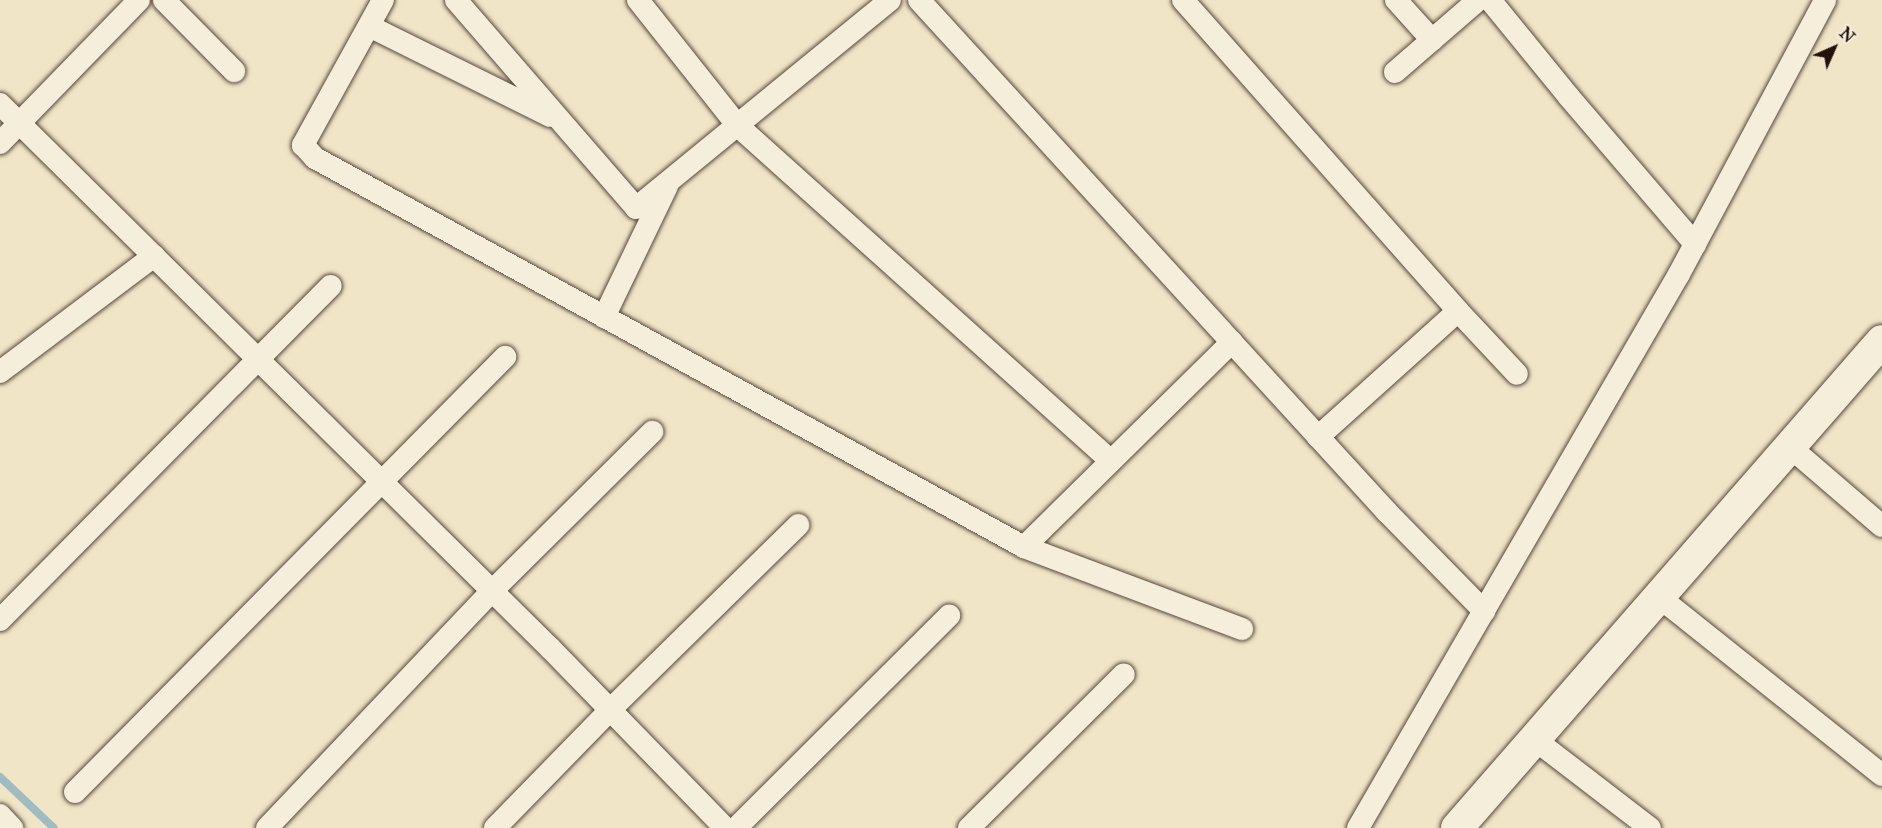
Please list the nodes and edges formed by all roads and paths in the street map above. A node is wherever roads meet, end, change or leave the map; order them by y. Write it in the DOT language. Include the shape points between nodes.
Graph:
graph roads {
  1 [pos="139,0"];
  2 [pos="164,0"];
  3 [pos="383,0"];
  4 [pos="456,0"];
  5 [pos="638,0"];
  6 [pos="890,0"];
  7 [pos="919,0"];
  8 [pos="1183,0"];
  9 [pos="1396,0"];
  10 [pos="1478,0"];
  11 [pos="1490,0"];
  12 [pos="1817,4"];
  13 [pos="369,26"];
  14 [pos="1432,40"];
  15 [pos="234,71"];
  16 [pos="1395,72"];
  17 [pos="0,104"];
  18 [pos="561,122"];
  19 [pos="20,124"];
  20 [pos="738,126"];
  21 [pos="0,143"];
  22 [pos="671,180"];
  23 [pos="1695,244"];
  24 [pos="154,256"];
  25 [pos="330,286"];
  26 [pos="1458,311"];
  27 [pos="604,316"];
  28 [pos="1882,341"];
  29 [pos="1232,342"];
  30 [pos="505,357"];
  31 [pos="257,358"];
  32 [pos="0,372"];
  33 [pos="1517,374"];
  34 [pos="652,432"];
  35 [pos="1318,437"];
  36 [pos="1790,447"];
  37 [pos="1112,461"];
  38 [pos="381,481"];
  39 [pos="798,525"];
  40 [pos="1882,526"];
  41 [pos="1024,547"];
  42 [pos="492,591"];
  43 [pos="1659,597"];
  44 [pos="1484,611"];
  45 [pos="949,616"];
  46 [pos="0,620"];
  47 [pos="1242,629"];
  48 [pos="1124,674"];
  49 [pos="610,710"];
  50 [pos="1534,739"];
  51 [pos="1882,775"];
  52 [pos="75,792"];
  53 [pos="0,815"];
  54 [pos="1464,826"];
  55 [pos="12,828"];
  56 [pos="267,828"];
  57 [pos="495,828"];
  58 [pos="725,828"];
  59 [pos="736,828"];
  60 [pos="969,828"];
  61 [pos="1358,828"];
  62 [pos="1650,828"];
  1 -- 19 [label="street"];
  2 -- 15 [label="street"];
  3 -- 13 [label="street"];
  4 -- 18 [label="street"];
  5 -- 20 [label="street"];
  6 -- 20 [label="street"];
  7 -- 29 [label="street"];
  8 -- 26 [label="street"];
  9 -- 14 [label="street"];
  10 -- 14 [label="street"];
  11 -- 23 [label="street"];
  12 -- 23 [label="street"];
  13 -- 18 [label="street"];
  13 -- 27 [label="street" via="303,145 315,158"];
  14 -- 16 [label="street"];
  17 -- 19 [label="street"];
  18 -- 22 [label="street" via="636,208"];
  19 -- 21 [label="street"];
  19 -- 24 [label="street"];
  20 -- 22 [label="street"];
  20 -- 37 [label="street"];
  22 -- 27 [label="street"];
  23 -- 44 [label="street"];
  24 -- 31 [label="street"];
  24 -- 32 [label="street"];
  25 -- 31 [label="street"];
  26 -- 33 [label="street"];
  26 -- 35 [label="street"];
  27 -- 41 [label="street"];
  28 -- 36 [label="street"];
  29 -- 35 [label="street"];
  29 -- 37 [label="street"];
  30 -- 38 [label="street"];
  31 -- 38 [label="street"];
  31 -- 46 [label="street"];
  34 -- 42 [label="street"];
  35 -- 44 [label="street"];
  36 -- 40 [label="street"];
  36 -- 43 [label="street"];
  37 -- 41 [label="street"];
  38 -- 42 [label="street"];
  38 -- 52 [label="street"];
  39 -- 49 [label="street"];
  41 -- 47 [label="street"];
  42 -- 49 [label="street"];
  42 -- 56 [label="street"];
  43 -- 50 [label="street"];
  43 -- 51 [label="street"];
  44 -- 61 [label="street"];
  45 -- 59 [label="street"];
  48 -- 60 [label="street"];
  49 -- 57 [label="street"];
  49 -- 58 [label="street"];
  50 -- 54 [label="street"];
  50 -- 62 [label="street"];
  53 -- 55 [label="street"];
}
